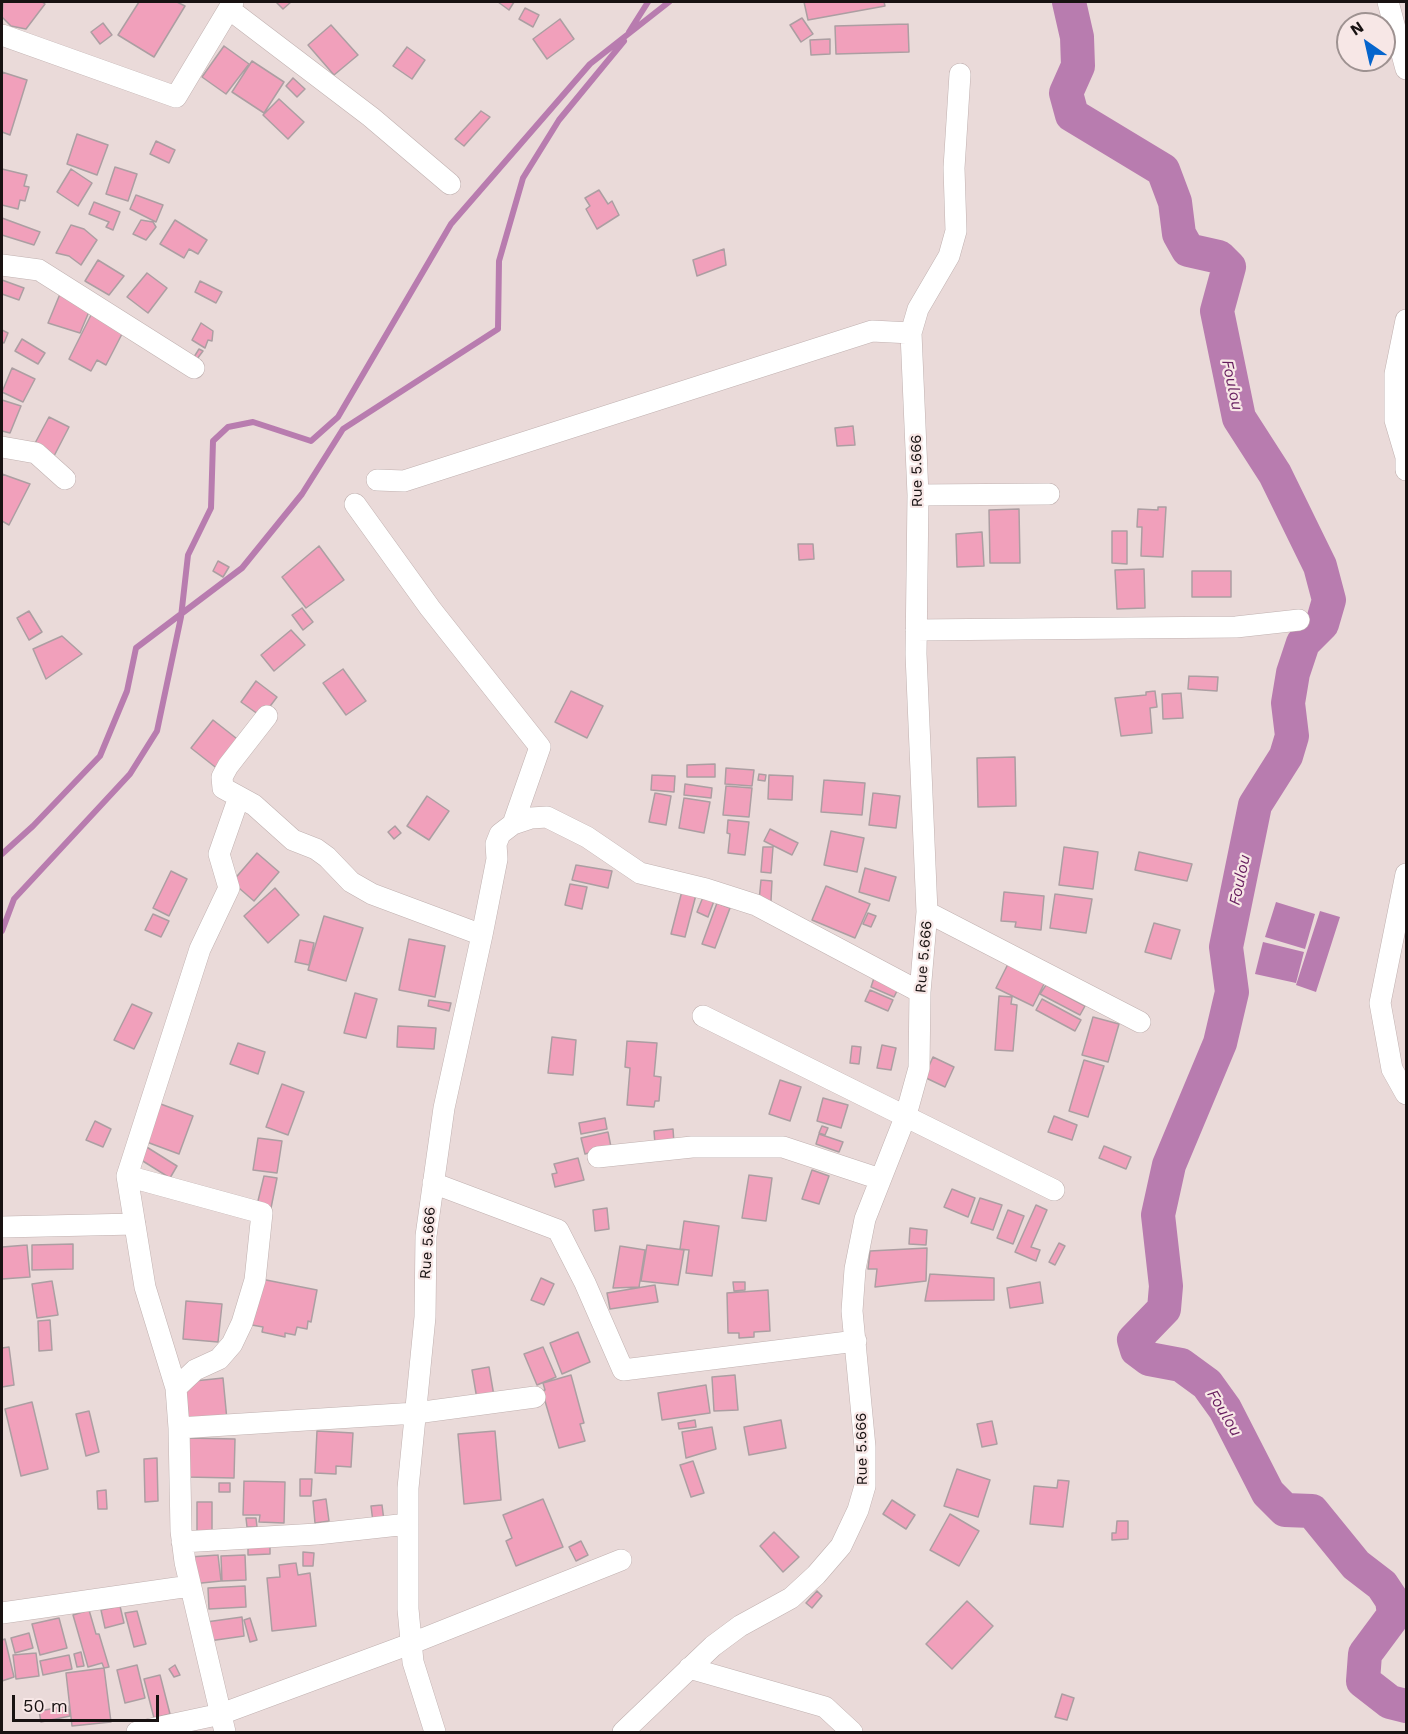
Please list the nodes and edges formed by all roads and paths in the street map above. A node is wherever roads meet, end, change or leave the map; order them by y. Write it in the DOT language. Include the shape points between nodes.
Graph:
graph roads {
  1 [pos="1388,2"];
  2 [pos="231,5"];
  3 [pos="2,35"];
  4 [pos="1407,69"];
  5 [pos="960,74"];
  6 [pos="450,184"];
  7 [pos="2,265"];
  8 [pos="1407,320"];
  9 [pos="911,333"];
  10 [pos="194,368"];
  11 [pos="2,447"];
  12 [pos="1407,470"];
  13 [pos="64,479"];
  14 [pos="377,480"];
  15 [pos="1049,494"];
  16 [pos="918,495"];
  17 [pos="355,504"];
  18 [pos="1299,620"];
  19 [pos="916,630"];
  20 [pos="267,716"];
  21 [pos="239,797"];
  22 [pos="513,824"];
  23 [pos="1407,874"];
  24 [pos="927,912"];
  25 [pos="482,935"];
  26 [pos="920,992"];
  27 [pos="703,1016"];
  28 [pos="1140,1022"];
  29 [pos="1407,1094"];
  30 [pos="906,1115"];
  31 [pos="598,1157"];
  32 [pos="127,1176"];
  33 [pos="880,1179"];
  34 [pos="433,1183"];
  35 [pos="1054,1190"];
  36 [pos="135,1224"];
  37 [pos="2,1227"];
  38 [pos="856,1341"];
  39 [pos="176,1388"];
  40 [pos="535,1397"];
  41 [pos="416,1413"];
  42 [pos="179,1428"];
  43 [pos="408,1524"];
  44 [pos="182,1542"];
  45 [pos="621,1560"];
  46 [pos="189,1586"];
  47 [pos="2,1612"];
  48 [pos="410,1644"];
  49 [pos="689,1668"];
  50 [pos="223,1723"];
  51 [pos="137,1732"];
  52 [pos="435,1732"];
  53 [pos="622,1732"];
  54 [pos="852,1732"];
  1 -- 4 [label="street"];
  2 -- 3 [label="street" via="176,97"];
  2 -- 6 [label="street"];
  5 -- 9 [label="street, Rue 5.666" via="954,168 956,231 949,256 918,309"];
  7 -- 10 [label="street" via="39,270"];
  8 -- 12 [label="street" via="1395,374 1395,408"];
  9 -- 14 [label="street" via="872,331 404,481"];
  9 -- 16 [label="street, Rue 5.666"];
  11 -- 13 [label="street" via="36,453"];
  15 -- 16 [label="street"];
  16 -- 19 [label="street, Rue 5.666"];
  17 -- 22 [label="street, Rue 5.666" via="430,608 540,747"];
  18 -- 19 [label="street" via="1236,627"];
  19 -- 24 [label="street, Rue 5.666"];
  20 -- 21 [label="street" via="222,777 223,788"];
  21 -- 25 [label="street" via="266,815 292,840 316,849 351,882 372,894"];
  21 -- 32 [label="street" via="219,854 229,888 200,949"];
  22 -- 25 [label="street, Rue 5.666" via="500,834 496,844 497,859"];
  22 -- 26 [label="street" via="547,817 587,837 640,873 756,905"];
  23 -- 29 [label="street" via="1380,1003 1392,1069"];
  24 -- 26 [label="street, Rue 5.666"];
  24 -- 28 [label="street"];
  25 -- 34 [label="street, Rue 5.666" via="444,1108"];
  26 -- 30 [label="street, Rue 5.666" via="919,1068"];
  27 -- 30 [label="street"];
  30 -- 33 [label="street, Rue 5.666"];
  30 -- 35 [label="street"];
  31 -- 33 [label="street" via="692,1147 783,1147"];
  32 -- 36 [label="street"];
  32 -- 39 [label="street" via="262,1213 255,1280 232,1344 219,1359 195,1370"];
  33 -- 38 [label="street, Rue 5.666" via="866,1218 855,1269 852,1311"];
  34 -- 38 [label="street" via="558,1230 623,1370"];
  34 -- 41 [label="street, Rue 5.666" via="426,1236 425,1317"];
  36 -- 37 [label="street"];
  36 -- 39 [label="street" via="146,1287"];
  38 -- 49 [label="street, Rue 5.666" via="865,1486 841,1546 791,1598 740,1626"];
  39 -- 42 [label="street"];
  40 -- 41 [label="street"];
  41 -- 42 [label="street"];
  41 -- 43 [label="street, Rue 5.666"];
  42 -- 44 [label="street"];
  43 -- 44 [label="street"];
  43 -- 48 [label="street, Rue 5.666"];
  44 -- 46 [label="street"];
  45 -- 48 [label="street"];
  46 -- 47 [label="street"];
  46 -- 50 [label="street"];
  48 -- 50 [label="street"];
  48 -- 52 [label="street, Rue 5.666" via="420,1692"];
  49 -- 53 [label="street, Rue 5.666"];
  49 -- 54 [label="street" via="825,1707"];
  50 -- 51 [label="street"];
}
